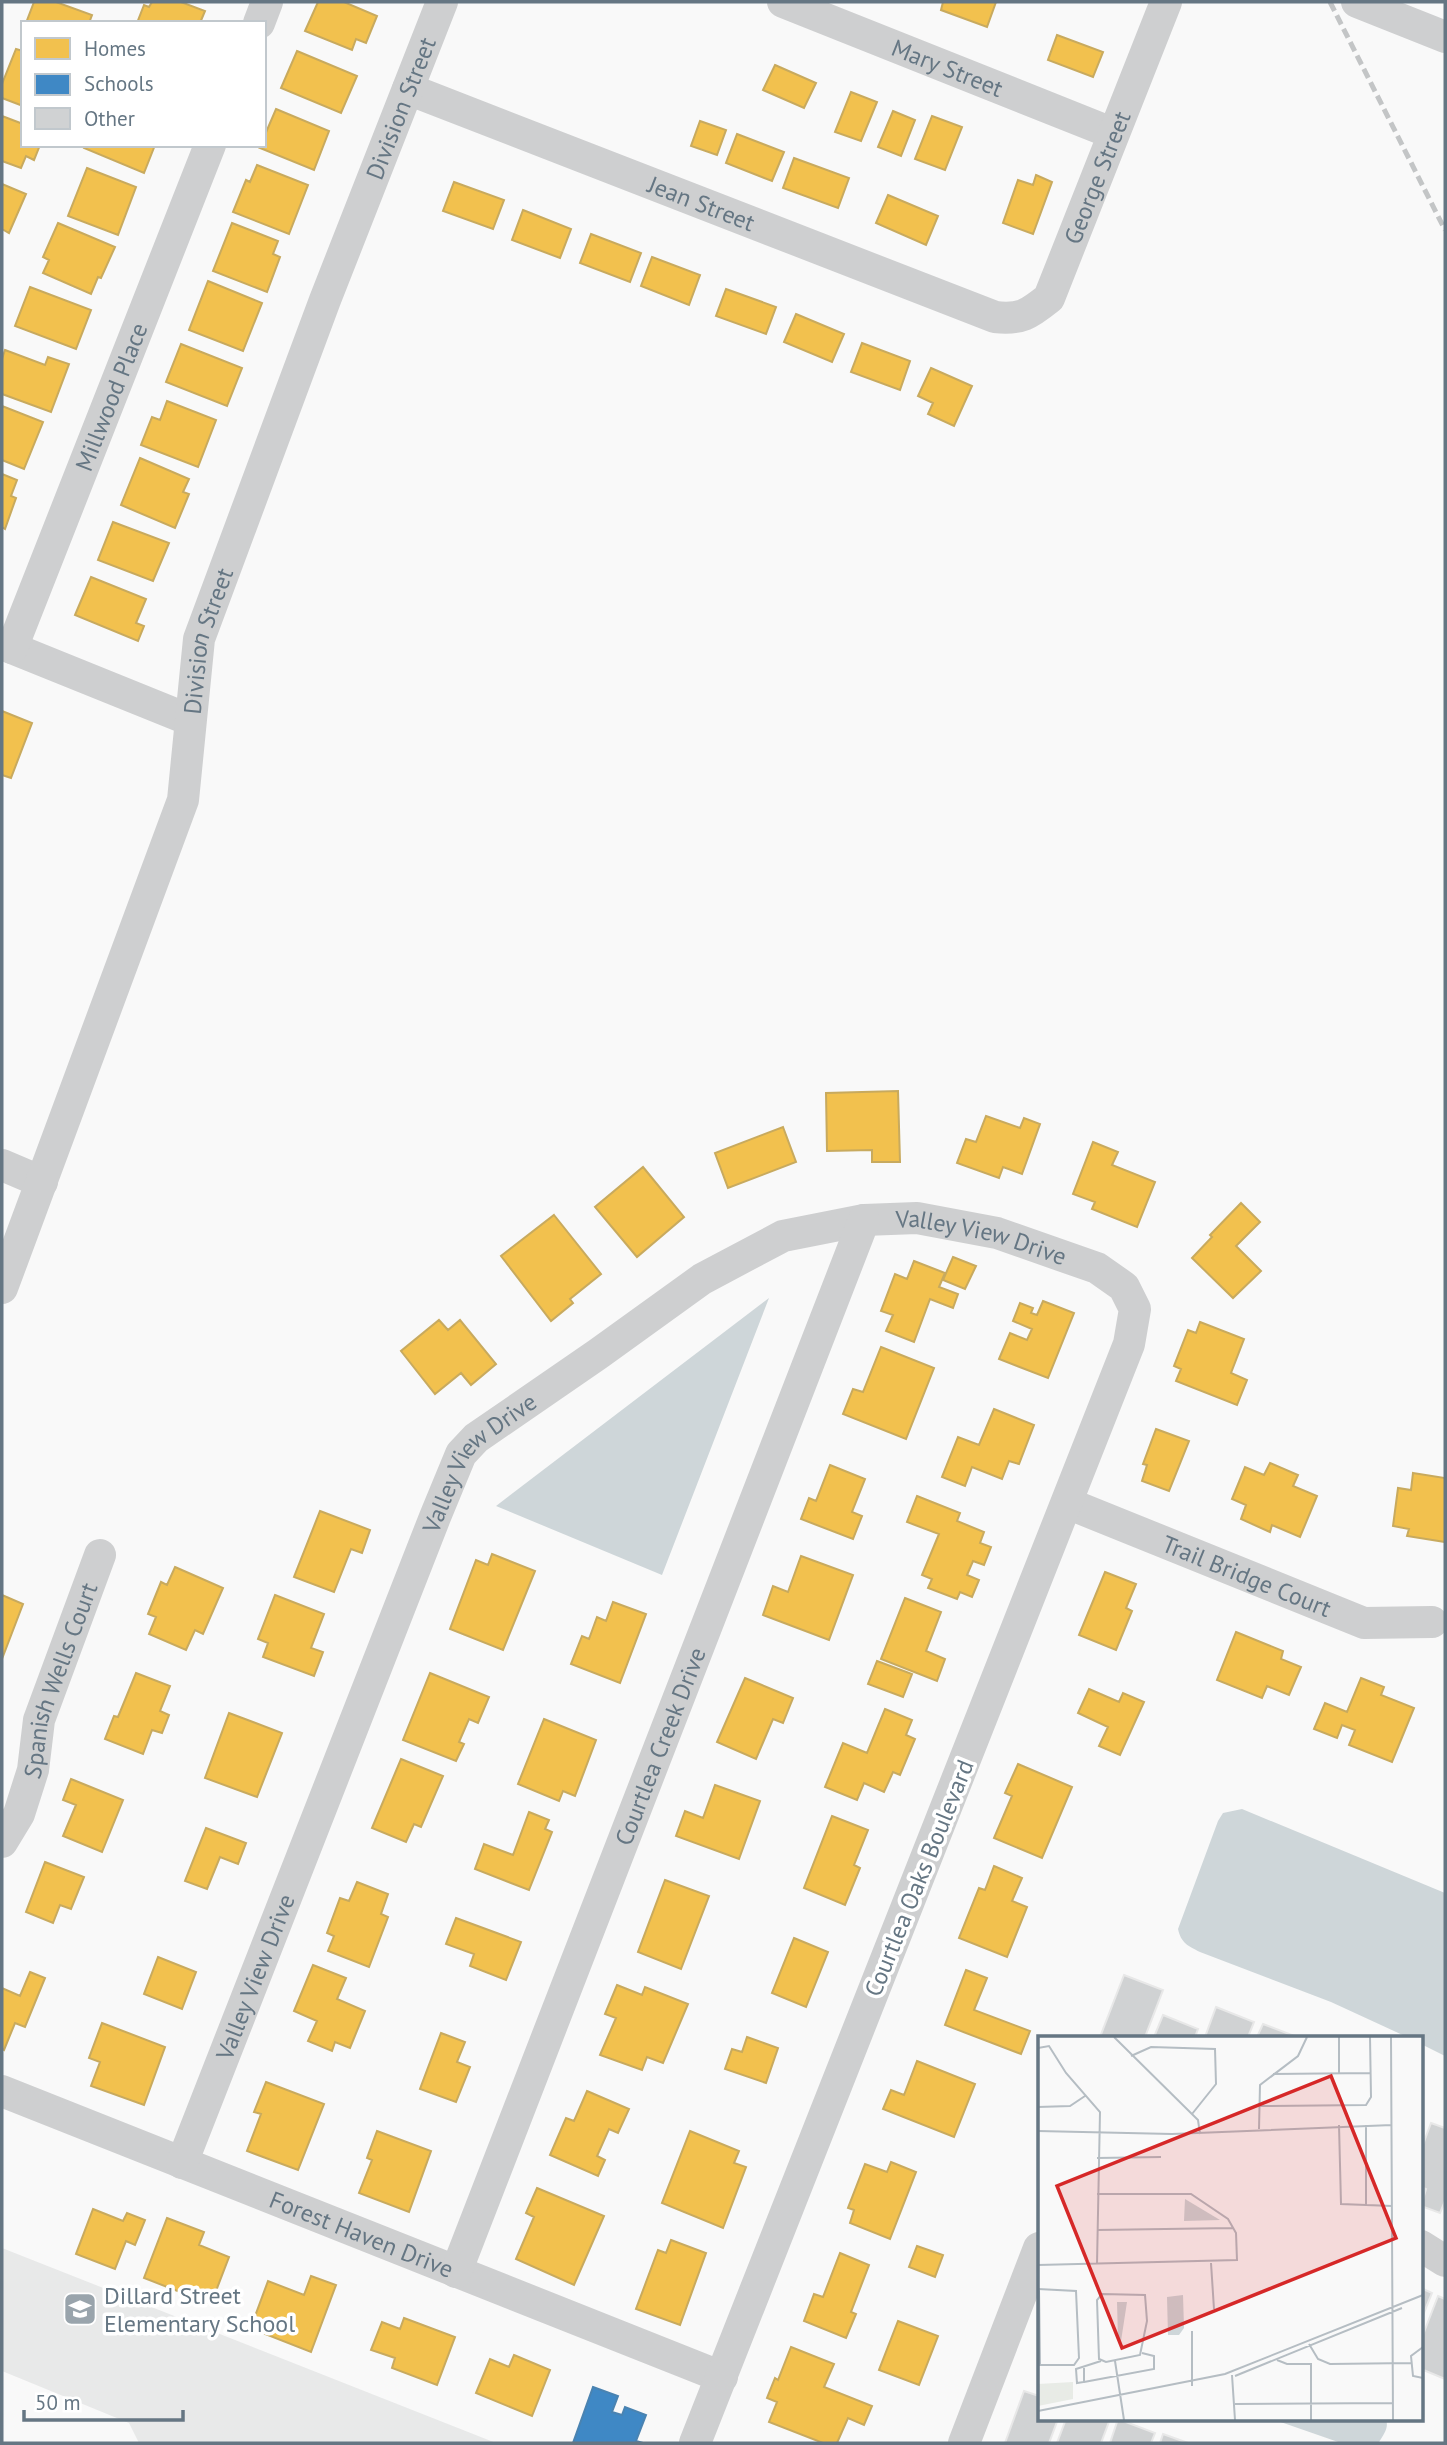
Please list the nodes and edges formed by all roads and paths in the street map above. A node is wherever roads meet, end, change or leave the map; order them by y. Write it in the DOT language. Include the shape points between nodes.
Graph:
graph roads {
  1 [pos="267,2"];
  2 [pos="442,2"];
  3 [pos="783,2"];
  4 [pos="1166,2"];
  5 [pos="1357,2"];
  6 [pos="259,21"];
  7 [pos="1445,37"];
  8 [pos="408,89"];
  9 [pos="1112,134"];
  10 [pos="209,147"];
  11 [pos="995,317"];
  12 [pos="7,646"];
  13 [pos="190,720"];
  14 [pos="2,1165"];
  15 [pos="42,1182"];
  16 [pos="864,1220"];
  17 [pos="2,1288"];
  18 [pos="1135,1310"];
  19 [pos="1067,1503"];
  20 [pos="100,1555"];
  21 [pos="1432,1622"];
  22 [pos="2,1842"];
  23 [pos="2,2091"];
  24 [pos="182,2163"];
  25 [pos="1422,2247"];
  26 [pos="1038,2251"];
  27 [pos="1445,2261"];
  28 [pos="456,2272"];
  29 [pos="722,2378"];
  30 [pos="695,2443"];
  31 [pos="964,2443"];
  1 -- 6 [label="street"];
  2 -- 8 [label="street, Division Street"];
  3 -- 9 [label="street, Mary Street"];
  4 -- 9 [label="street, George Street"];
  5 -- 7 [label="street"];
  8 -- 11 [label="street, Jean Street"];
  8 -- 13 [label="street, Division Street" via="199,639"];
  9 -- 11 [label="street, George Street" via="1049,298 1014,319"];
  10 -- 12 [label="street, Millwood Place"];
  12 -- 13 [label="street"];
  13 -- 15 [label="street, Division Street" via="183,800"];
  14 -- 15 [label="street"];
  15 -- 17 [label="street, Division Street"];
  16 -- 18 [label="street, Valley View Drive" via="916,1218 996,1233 1097,1268 1124,1287"];
  16 -- 24 [label="street, Valley View Drive" via="783,1236 702,1279 475,1438 461,1454"];
  16 -- 28 [label="street, Courtlea Creek Drive"];
  18 -- 19 [label="street, Courtlea Oaks Boulevard" via="1129,1345"];
  19 -- 21 [label="street, Trail Bridge Court" via="1364,1623"];
  19 -- 29 [label="street, Courtlea Oaks Boulevard"];
  20 -- 22 [label="street, Spanish Wells Court" via="39,1720 33,1770 19,1814"];
  23 -- 24 [label="street, Forest Haven Drive"];
  24 -- 28 [label="street, Forest Haven Drive"];
  25 -- 27 [label="street"];
  26 -- 31 [label="street"];
  28 -- 29 [label="street, Forest Haven Drive"];
  29 -- 30 [label="street, Courtlea Oaks Boulevard"];
}
